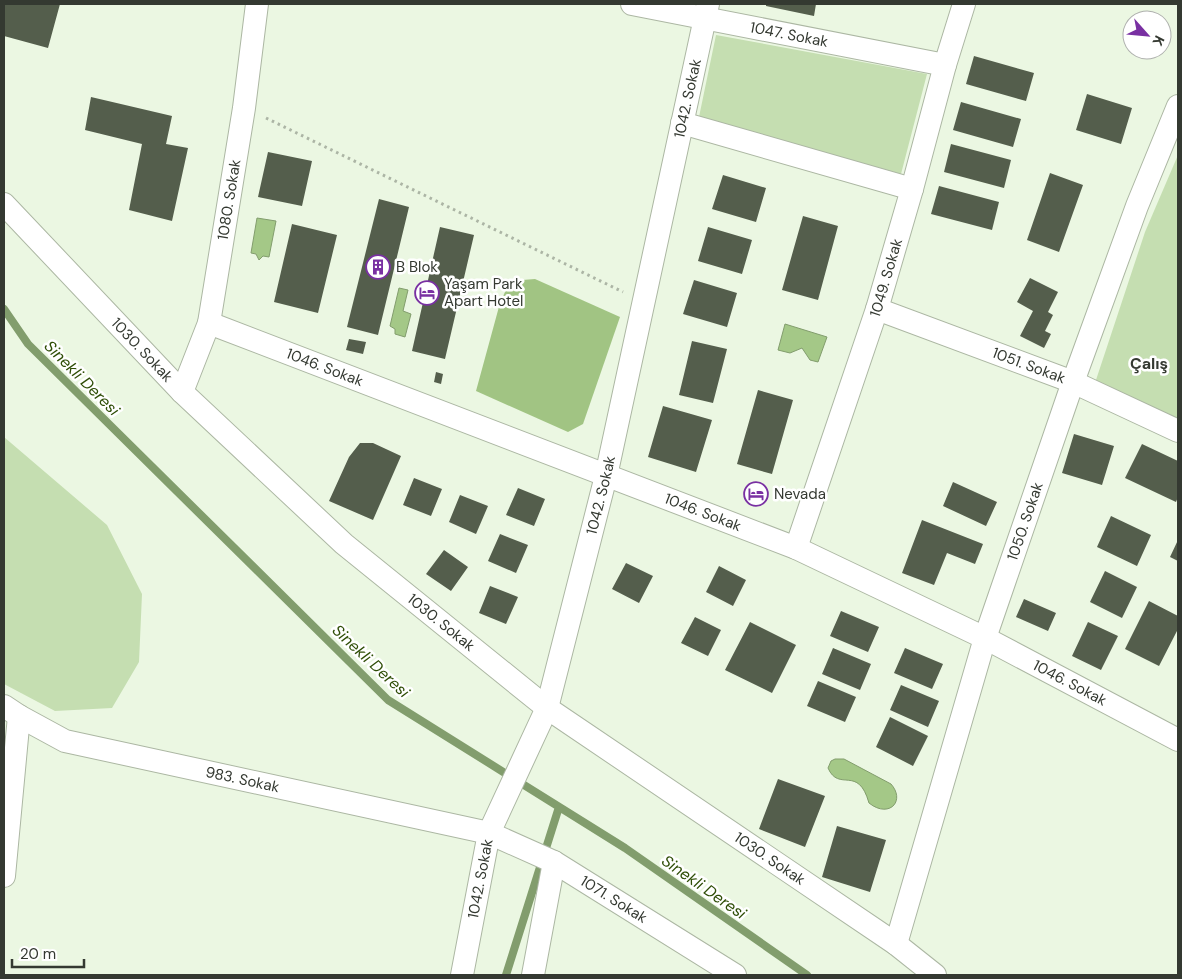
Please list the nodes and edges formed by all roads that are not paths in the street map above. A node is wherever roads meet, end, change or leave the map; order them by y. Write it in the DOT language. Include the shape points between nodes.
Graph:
graph roads {
  1 [pos="257,4"];
  2 [pos="632,4"];
  3 [pos="964,4"];
  4 [pos="707,11"];
  5 [pos="945,65"];
  6 [pos="1177,112"];
  7 [pos="682,123"];
  8 [pos="912,189"];
  9 [pos="4,204"];
  10 [pos="877,310"];
  11 [pos="209,323"];
  12 [pos="1073,382"];
  13 [pos="182,392"];
  14 [pos="1178,431"];
  15 [pos="606,476"];
  16 [pos="796,548"];
  17 [pos="985,638"];
  18 [pos="547,708"];
  19 [pos="12,711"];
  20 [pos="1178,740"];
  21 [pos="489,833"];
  22 [pos="554,862"];
  23 [pos="4,876"];
  24 [pos="896,944"];
  25 [pos="462,975"];
  26 [pos="533,975"];
  27 [pos="735,975"];
  28 [pos="934,975"];
  1 -- 11 [label="street, 1080. Sokak" via="244,108"];
  2 -- 4 [label="street, 1047. Sokak"];
  3 -- 5 [label="street, 1049. Sokak"];
  4 -- 5 [label="street, 1047. Sokak"];
  4 -- 7 [label="street, 1042. Sokak"];
  5 -- 8 [label="street, 1049. Sokak"];
  6 -- 12 [label="street, 1050. Sokak" via="1137,206"];
  7 -- 8 [label="street"];
  7 -- 15 [label="street, 1042. Sokak"];
  8 -- 10 [label="street, 1049. Sokak"];
  9 -- 13 [label="street, 1030. Sokak"];
  10 -- 12 [label="street, 1051. Sokak"];
  10 -- 16 [label="street, 1049. Sokak"];
  11 -- 13 [label="street, 1080. Sokak"];
  11 -- 15 [label="street, 1046. Sokak"];
  12 -- 14 [label="street, 1051. Sokak"];
  12 -- 17 [label="street, 1050. Sokak"];
  13 -- 18 [label="street, 1030. Sokak" via="344,544"];
  15 -- 16 [label="street, 1046. Sokak"];
  15 -- 18 [label="street, 1042. Sokak"];
  16 -- 17 [label="street, 1046. Sokak"];
  17 -- 20 [label="street, 1046. Sokak"];
  17 -- 24 [label="street, 1050. Sokak"];
  18 -- 21 [label="street, 1042. Sokak"];
  18 -- 24 [label="street, 1030. Sokak"];
  19 -- 21 [label="street, 983. Sokak" via="65,741"];
  19 -- 23 [label="street"];
  21 -- 22 [label="street, 1071. Sokak"];
  21 -- 25 [label="street, 1042. Sokak"];
  22 -- 26 [label="street"];
  22 -- 27 [label="street, 1071. Sokak"];
  24 -- 28 [label="street, 1030. Sokak"];
}
